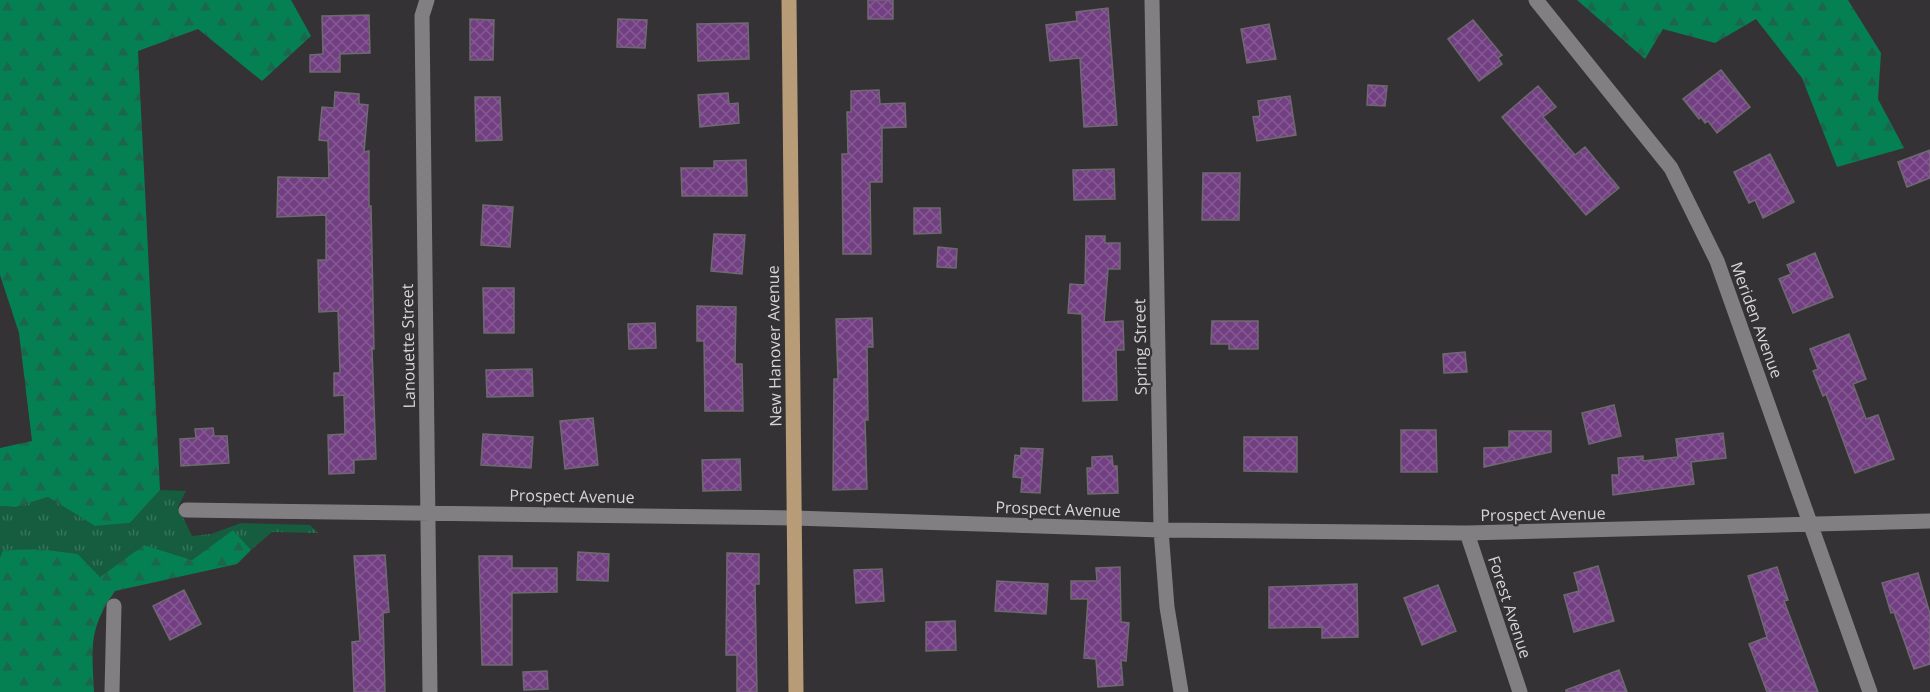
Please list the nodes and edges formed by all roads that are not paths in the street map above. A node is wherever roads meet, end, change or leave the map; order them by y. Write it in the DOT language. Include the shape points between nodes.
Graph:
graph roads {
  1 [pos="428,0"];
  2 [pos="789,0"];
  3 [pos="1152,0"];
  4 [pos="1536,0"];
  5 [pos="186,510"];
  6 [pos="428,512"];
  7 [pos="794,518"];
  8 [pos="1930,522"];
  9 [pos="1811,526"];
  10 [pos="1161,530"];
  11 [pos="1467,533"];
  12 [pos="114,606"];
  13 [pos="112,692"];
  14 [pos="430,692"];
  15 [pos="796,692"];
  16 [pos="1181,692"];
  17 [pos="1520,692"];
  18 [pos="1870,692"];
  1 -- 6 [label="street, Lanouette Street" via="422,16"];
  2 -- 7 [label="main road, New Hanover Avenue"];
  3 -- 10 [label="street, Spring Street"];
  4 -- 9 [label="street, Meriden Avenue" via="1665,160 1697,216 1717,261"];
  5 -- 6 [label="street, Prospect Avenue"];
  6 -- 7 [label="street, Prospect Avenue"];
  6 -- 14 [label="street, Lanouette Street"];
  7 -- 10 [label="street, Prospect Avenue"];
  7 -- 15 [label="main road, New Hanover Avenue"];
  8 -- 9 [label="street, Prospect Avenue"];
  9 -- 11 [label="street, Prospect Avenue"];
  9 -- 18 [label="street, Meriden Avenue"];
  10 -- 11 [label="street, Prospect Avenue"];
  10 -- 16 [label="street, Spring Street" via="1167,607"];
  11 -- 17 [label="street, Forest Avenue"];
  12 -- 13 [label="street"];
}
